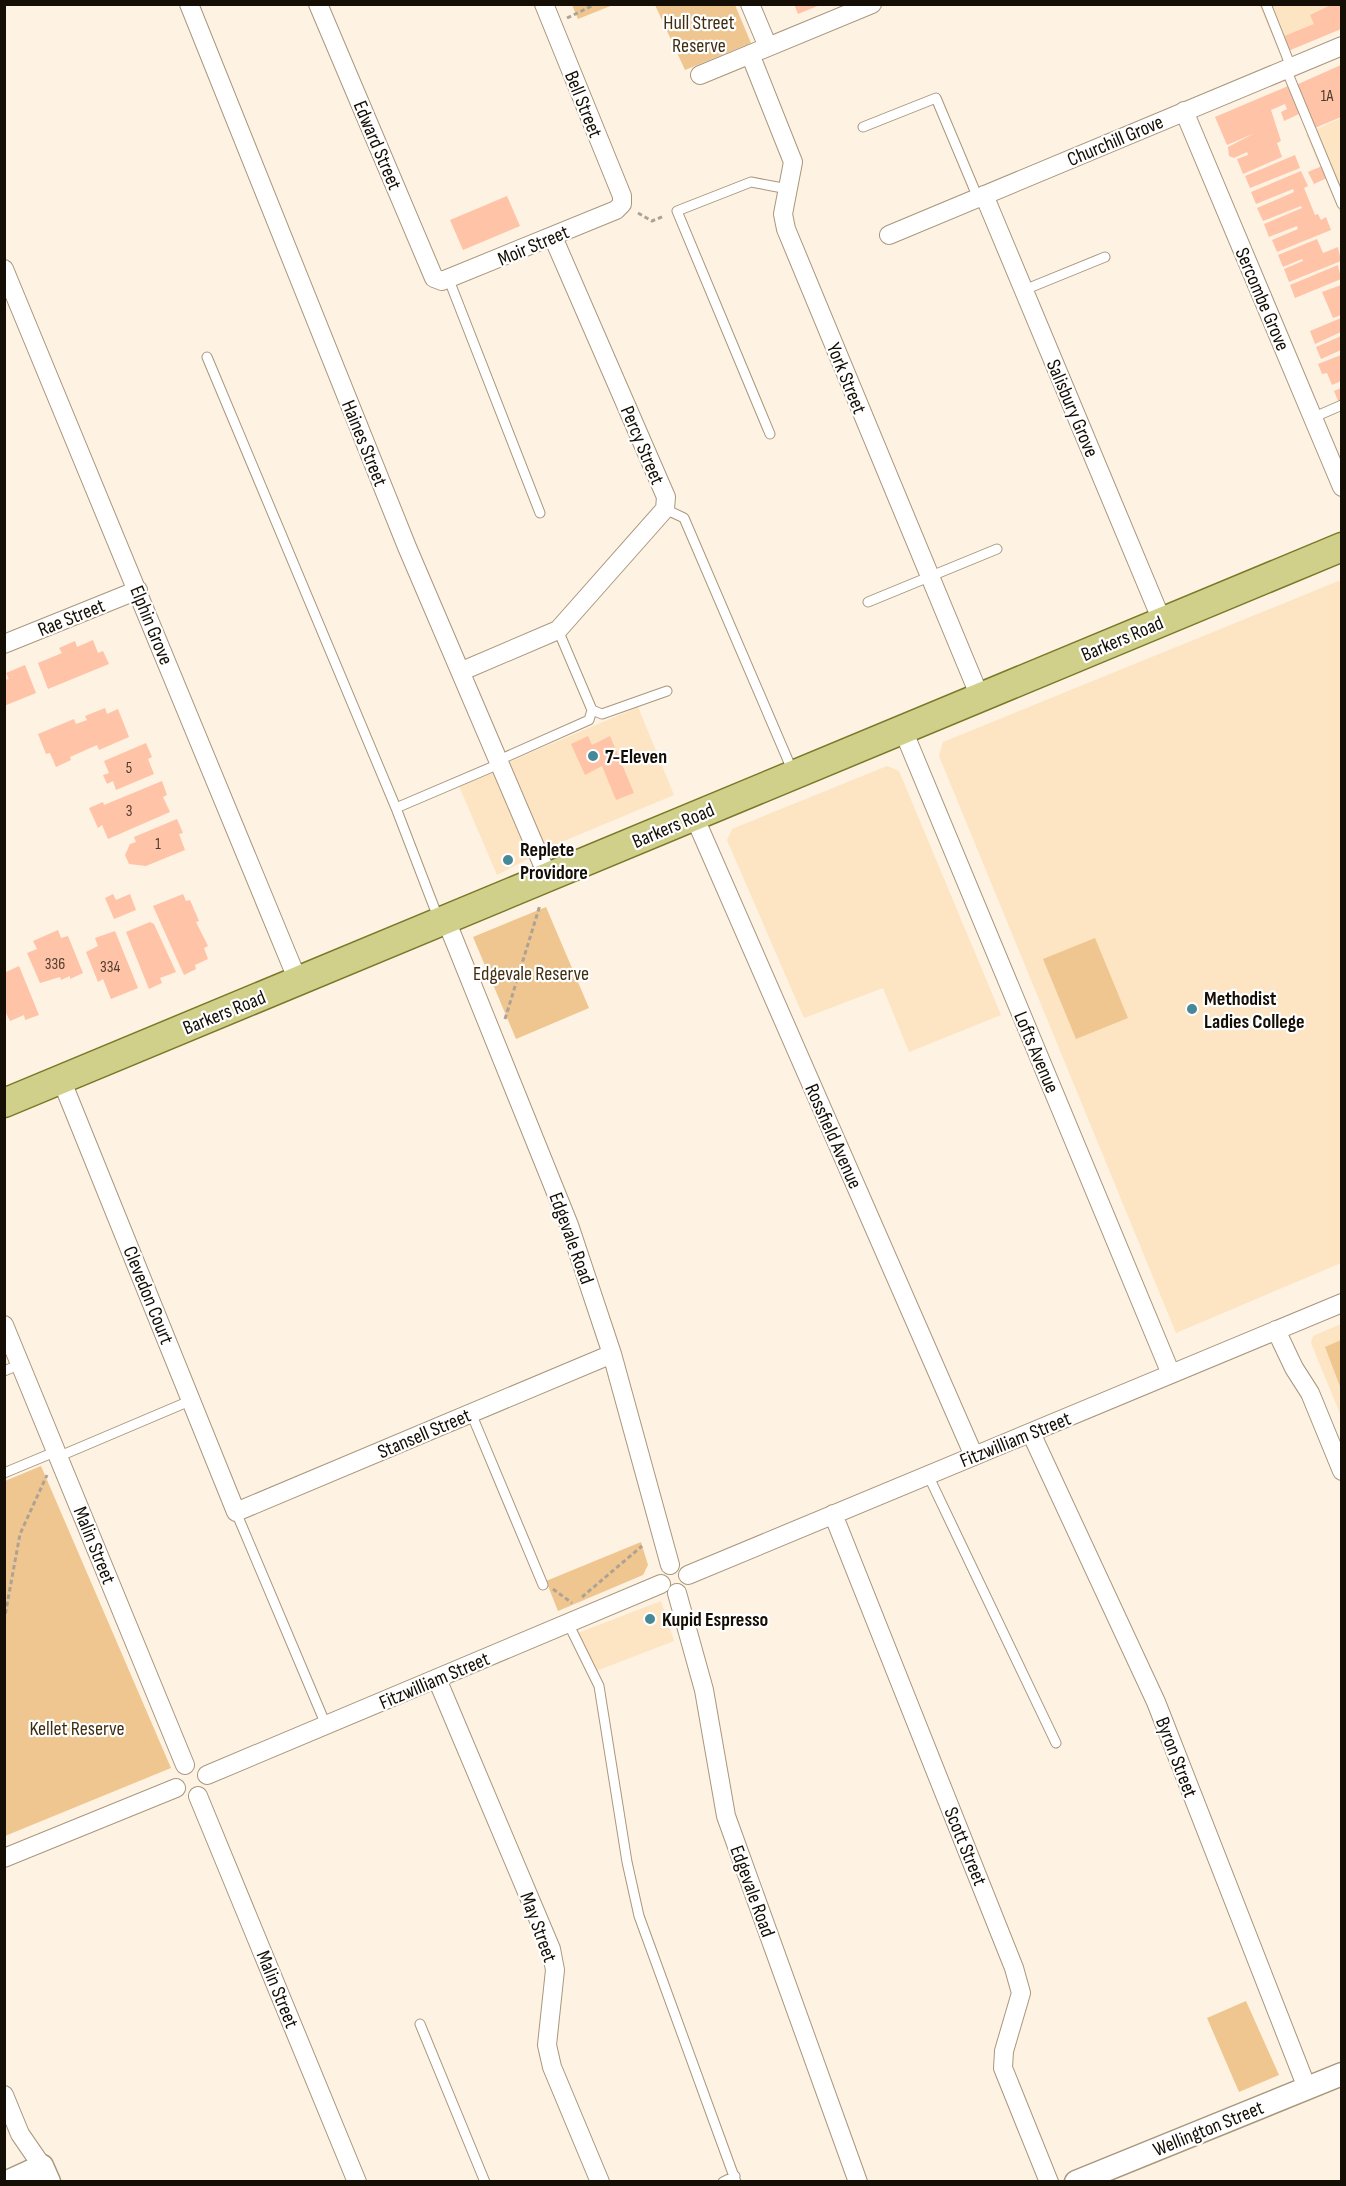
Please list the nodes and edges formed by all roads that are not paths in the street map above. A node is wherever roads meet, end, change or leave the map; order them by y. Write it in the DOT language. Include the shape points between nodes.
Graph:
graph roads {
  1 [pos="189,4"];
  2 [pos="318,4"];
  3 [pos="544,4"];
  4 [pos="750,4"];
  5 [pos="872,4"];
  6 [pos="1266,4"];
  7 [pos="1341,46"];
  8 [pos="768,47"];
  9 [pos="750,54"];
  10 [pos="1288,68"];
  11 [pos="700,75"];
  12 [pos="1184,111"];
  13 [pos="863,127"];
  14 [pos="788,189"];
  15 [pos="981,196"];
  16 [pos="622,204"];
  17 [pos="1341,204"];
  18 [pos="889,235"];
  19 [pos="553,237"];
  20 [pos="1105,256"];
  21 [pos="4,269"];
  22 [pos="445,281"];
  23 [pos="1024,290"];
  24 [pos="207,357"];
  25 [pos="1341,405"];
  26 [pos="1312,418"];
  27 [pos="770,434"];
  28 [pos="1341,487"];
  29 [pos="665,509"];
  30 [pos="540,513"];
  31 [pos="1341,547"];
  32 [pos="997,549"];
  33 [pos="930,577"];
  34 [pos="138,590"];
  35 [pos="868,602"];
  36 [pos="1162,621"];
  37 [pos="558,630"];
  38 [pos="4,644"];
  39 [pos="462,671"];
  40 [pos="667,691"];
  41 [pos="980,697"];
  42 [pos="592,710"];
  43 [pos="903,730"];
  44 [pos="499,762"];
  45 [pos="794,775"];
  46 [pos="396,808"];
  47 [pos="694,816"];
  48 [pos="548,877"];
  49 [pos="443,921"];
  50 [pos="298,981"];
  51 [pos="61,1079"];
  52 [pos="4,1103"];
  53 [pos="1341,1303"];
  54 [pos="4,1325"];
  55 [pos="1283,1328"];
  56 [pos="612,1354"];
  57 [pos="13,1368"];
  58 [pos="1171,1374"];
  59 [pos="192,1401"];
  60 [pos="471,1413"];
  61 [pos="1031,1433"];
  62 [pos="58,1454"];
  63 [pos="974,1455"];
  64 [pos="1341,1471"];
  65 [pos="4,1473"];
  66 [pos="928,1475"];
  67 [pos="236,1512"];
  68 [pos="833,1514"];
  69 [pos="670,1565"];
  70 [pos="687,1575"];
  71 [pos="543,1585"];
  72 [pos="669,1588"];
  73 [pos="568,1623"];
  74 [pos="437,1679"];
  75 [pos="326,1725"];
  76 [pos="1056,1743"];
  77 [pos="185,1765"];
  78 [pos="207,1775"];
  79 [pos="176,1788"];
  80 [pos="198,1796"];
  81 [pos="4,1858"];
  82 [pos="420,2024"];
  83 [pos="1341,2074"];
  84 [pos="1307,2088"];
  85 [pos="4,2095"];
  86 [pos="45,2174"];
  87 [pos="736,2179"];
  88 [pos="7,2181"];
  89 [pos="357,2181"];
  90 [pos="485,2181"];
  91 [pos="600,2181"];
  92 [pos="723,2181"];
  93 [pos="858,2181"];
  94 [pos="1049,2181"];
  95 [pos="1076,2181"];
  1 -- 39 [label="street, Haines Street" via="407,547"];
  2 -- 22 [label="street, Edward Street" via="434,278"];
  3 -- 16 [label="street, Bell Street"];
  4 -- 8 [label="street"];
  5 -- 8 [label="street"];
  6 -- 10 [label="lane"];
  7 -- 10 [label="street, Churchill Grove"];
  8 -- 9 [label="street"];
  9 -- 11 [label="street"];
  9 -- 14 [label="street, York Street" via="793,162"];
  10 -- 12 [label="street, Churchill Grove"];
  10 -- 17 [label="lane"];
  12 -- 15 [label="street, Churchill Grove"];
  12 -- 26 [label="street, Sercombe Grove"];
  13 -- 15 [label="lane" via="936,98"];
  14 -- 27 [label="lane" via="753,182 677,211"];
  14 -- 33 [label="street, York Street" via="783,214 789,236"];
  15 -- 18 [label="street, Churchill Grove"];
  15 -- 23 [label="street, Salisbury Grove"];
  16 -- 19 [label="street, Moir Street"];
  19 -- 22 [label="street, Moir Street"];
  19 -- 29 [label="street, Percy Street" via="666,497"];
  20 -- 23 [label="lane"];
  21 -- 34 [label="street, Elphin Grove"];
  22 -- 30 [label="lane"];
  23 -- 36 [label="street, Salisbury Grove"];
  24 -- 46 [label="lane"];
  25 -- 26 [label="lane"];
  26 -- 28 [label="street, Sercombe Grove"];
  29 -- 37 [label="street, Percy Street"];
  29 -- 45 [label="lane" via="684,518"];
  31 -- 36 [label="main road, Barkers Road"];
  32 -- 33 [label="lane"];
  33 -- 35 [label="lane"];
  33 -- 41 [label="street, York Street"];
  34 -- 38 [label="street, Rae Street"];
  34 -- 50 [label="street, Elphin Grove"];
  36 -- 41 [label="main road, Barkers Road"];
  37 -- 39 [label="street, Percy Street"];
  37 -- 42 [label="lane"];
  39 -- 44 [label="street, Haines Street"];
  40 -- 42 [label="lane" via="602,714"];
  41 -- 43 [label="main road, Barkers Road"];
  42 -- 44 [label="lane" via="589,720"];
  43 -- 45 [label="main road, Barkers Road"];
  43 -- 58 [label="street, Lofts Avenue"];
  44 -- 46 [label="lane"];
  44 -- 48 [label="street, Haines Street"];
  45 -- 47 [label="main road, Barkers Road"];
  46 -- 49 [label="lane"];
  47 -- 48 [label="main road, Barkers Road"];
  47 -- 63 [label="street, Rossfield Avenue"];
  48 -- 49 [label="main road, Barkers Road"];
  49 -- 50 [label="main road, Barkers Road"];
  49 -- 56 [label="street, Edgevale Road" via="498,1045 569,1225"];
  50 -- 51 [label="main road, Barkers Road"];
  51 -- 52 [label="main road, Barkers Road"];
  51 -- 59 [label="street, Clevedon Court"];
  53 -- 55 [label="street, Fitzwilliam Street"];
  54 -- 57 [label="street, Malin Street"];
  55 -- 58 [label="street, Fitzwilliam Street"];
  55 -- 64 [label="street" via="1304,1365 1310,1393"];
  56 -- 60 [label="street, Stansell Street"];
  56 -- 69 [label="street, Edgevale Road"];
  57 -- 62 [label="street, Malin Street"];
  58 -- 61 [label="street, Fitzwilliam Street"];
  59 -- 62 [label="lane"];
  59 -- 67 [label="street, Clevedon Court"];
  60 -- 67 [label="street, Stansell Street"];
  60 -- 71 [label="lane"];
  61 -- 63 [label="street, Fitzwilliam Street"];
  61 -- 84 [label="street, Byron Street" via="1156,1702"];
  62 -- 65 [label="lane"];
  62 -- 77 [label="street, Malin Street"];
  63 -- 66 [label="street, Fitzwilliam Street"];
  66 -- 68 [label="street, Fitzwilliam Street"];
  66 -- 76 [label="lane"];
  67 -- 75 [label="lane"];
  68 -- 70 [label="street, Fitzwilliam Street"];
  68 -- 94 [label="street, Scott Street" via="1014,1968 1021,1993 1003,2068"];
  69 -- 70 [label="street" via="680,1566"];
  69 -- 72 [label="street" via="660,1575"];
  70 -- 72 [label="street" via="687,1584"];
  72 -- 73 [label="street, Fitzwilliam Street"];
  72 -- 93 [label="street, Edgevale Road" via="704,1690 726,1816"];
  73 -- 74 [label="street, Fitzwilliam Street"];
  73 -- 87 [label="lane" via="599,1686 639,1916"];
  74 -- 75 [label="street, Fitzwilliam Street"];
  74 -- 91 [label="street, May Street" via="550,1949 555,1970 547,2045 552,2067"];
  75 -- 78 [label="street, Fitzwilliam Street"];
  77 -- 78 [label="street" via="196,1765"];
  77 -- 79 [label="street" via="175,1777"];
  78 -- 80 [label="street" via="208,1787"];
  79 -- 80 [label="street" via="187,1797"];
  79 -- 81 [label="street"];
  80 -- 89 [label="street, Malin Street"];
  82 -- 90 [label="lane"];
  83 -- 84 [label="street, Wellington Street"];
  84 -- 95 [label="street, Wellington Street"];
  85 -- 86 [label="street"];
  86 -- 88 [label="street"];
  87 -- 92 [label="lane"];
}
